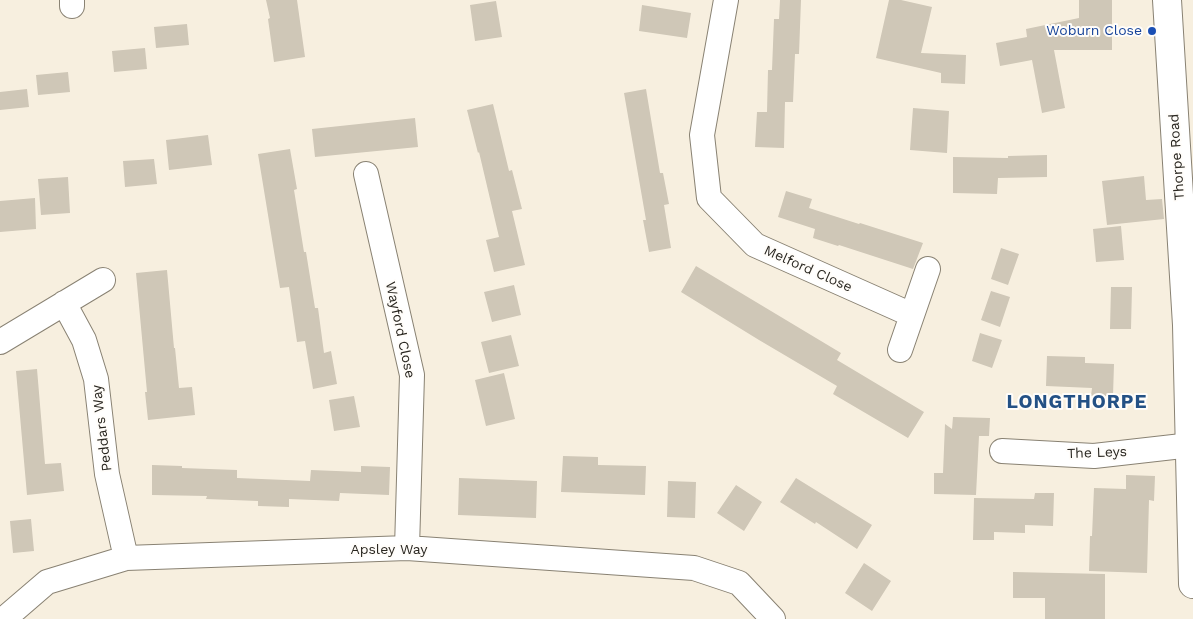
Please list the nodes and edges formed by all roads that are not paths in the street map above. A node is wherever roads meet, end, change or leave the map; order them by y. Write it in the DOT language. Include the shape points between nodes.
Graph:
graph roads {
  1 [pos="726,0"];
  2 [pos="1167,0"];
  3 [pos="1185,160"];
  4 [pos="366,174"];
  5 [pos="928,269"];
  6 [pos="103,280"];
  7 [pos="64,302"];
  8 [pos="912,316"];
  9 [pos="0,342"];
  10 [pos="900,350"];
  11 [pos="1191,445"];
  12 [pos="1002,451"];
  13 [pos="407,548"];
  14 [pos="126,558"];
  15 [pos="1193,584"];
  16 [pos="4,619"];
  17 [pos="772,619"];
  1 -- 8 [label="street, Melford Close" via="702,136 709,198 755,245"];
  2 -- 3 [label="street, Thorpe Road"];
  3 -- 11 [label="street, Thorpe Road"];
  4 -- 13 [label="street, Wayford Close" via="412,375"];
  5 -- 8 [label="street"];
  6 -- 7 [label="street"];
  7 -- 9 [label="street"];
  7 -- 14 [label="street, Peddars Way" via="84,340 96,379 107,474"];
  8 -- 10 [label="street"];
  11 -- 12 [label="street, The Leys" via="1094,456"];
  11 -- 15 [label="street, Thorpe Road"];
  13 -- 14 [label="street, Apsley Way"];
  13 -- 17 [label="street, Apsley Way" via="694,568 739,583"];
  14 -- 16 [label="street, Apsley Way" via="47,582"];
}
